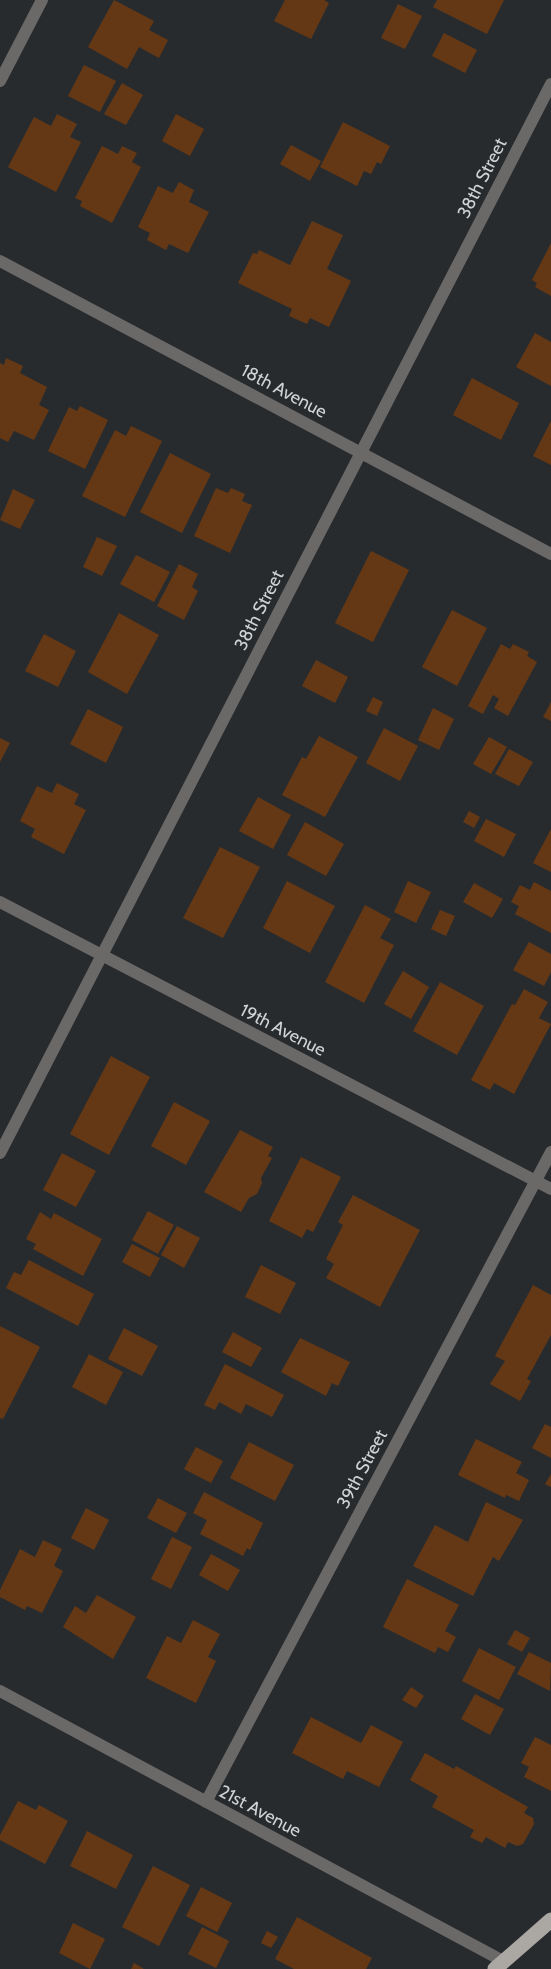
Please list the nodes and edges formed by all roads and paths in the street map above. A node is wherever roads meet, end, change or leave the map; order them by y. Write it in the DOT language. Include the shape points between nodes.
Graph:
graph roads {
  1 [pos="42,0"];
  2 [pos="0,81"];
  3 [pos="551,84"];
  4 [pos="0,261"];
  5 [pos="361,453"];
  6 [pos="551,554"];
  7 [pos="0,903"];
  8 [pos="102,957"];
  9 [pos="551,1152"];
  10 [pos="0,1153"];
  11 [pos="536,1181"];
  12 [pos="551,1189"];
  13 [pos="0,1691"];
  14 [pos="206,1802"];
  15 [pos="551,1920"];
  16 [pos="499,1965"];
  1 -- 2 [label="street"];
  3 -- 5 [label="street, 38th Street"];
  4 -- 5 [label="street, 18th Avenue"];
  5 -- 6 [label="street, 18th Avenue"];
  5 -- 8 [label="street, 38th Street"];
  7 -- 8 [label="street, 19th Avenue"];
  8 -- 10 [label="street, 38th Street"];
  8 -- 11 [label="street, 19th Avenue"];
  9 -- 11 [label="street, 39th Street"];
  11 -- 12 [label="street, 19th Avenue"];
  11 -- 14 [label="street, 39th Street"];
  13 -- 14 [label="street, 21st Avenue"];
  14 -- 16 [label="street, 21st Avenue"];
  15 -- 16 [label="main road"];
}
